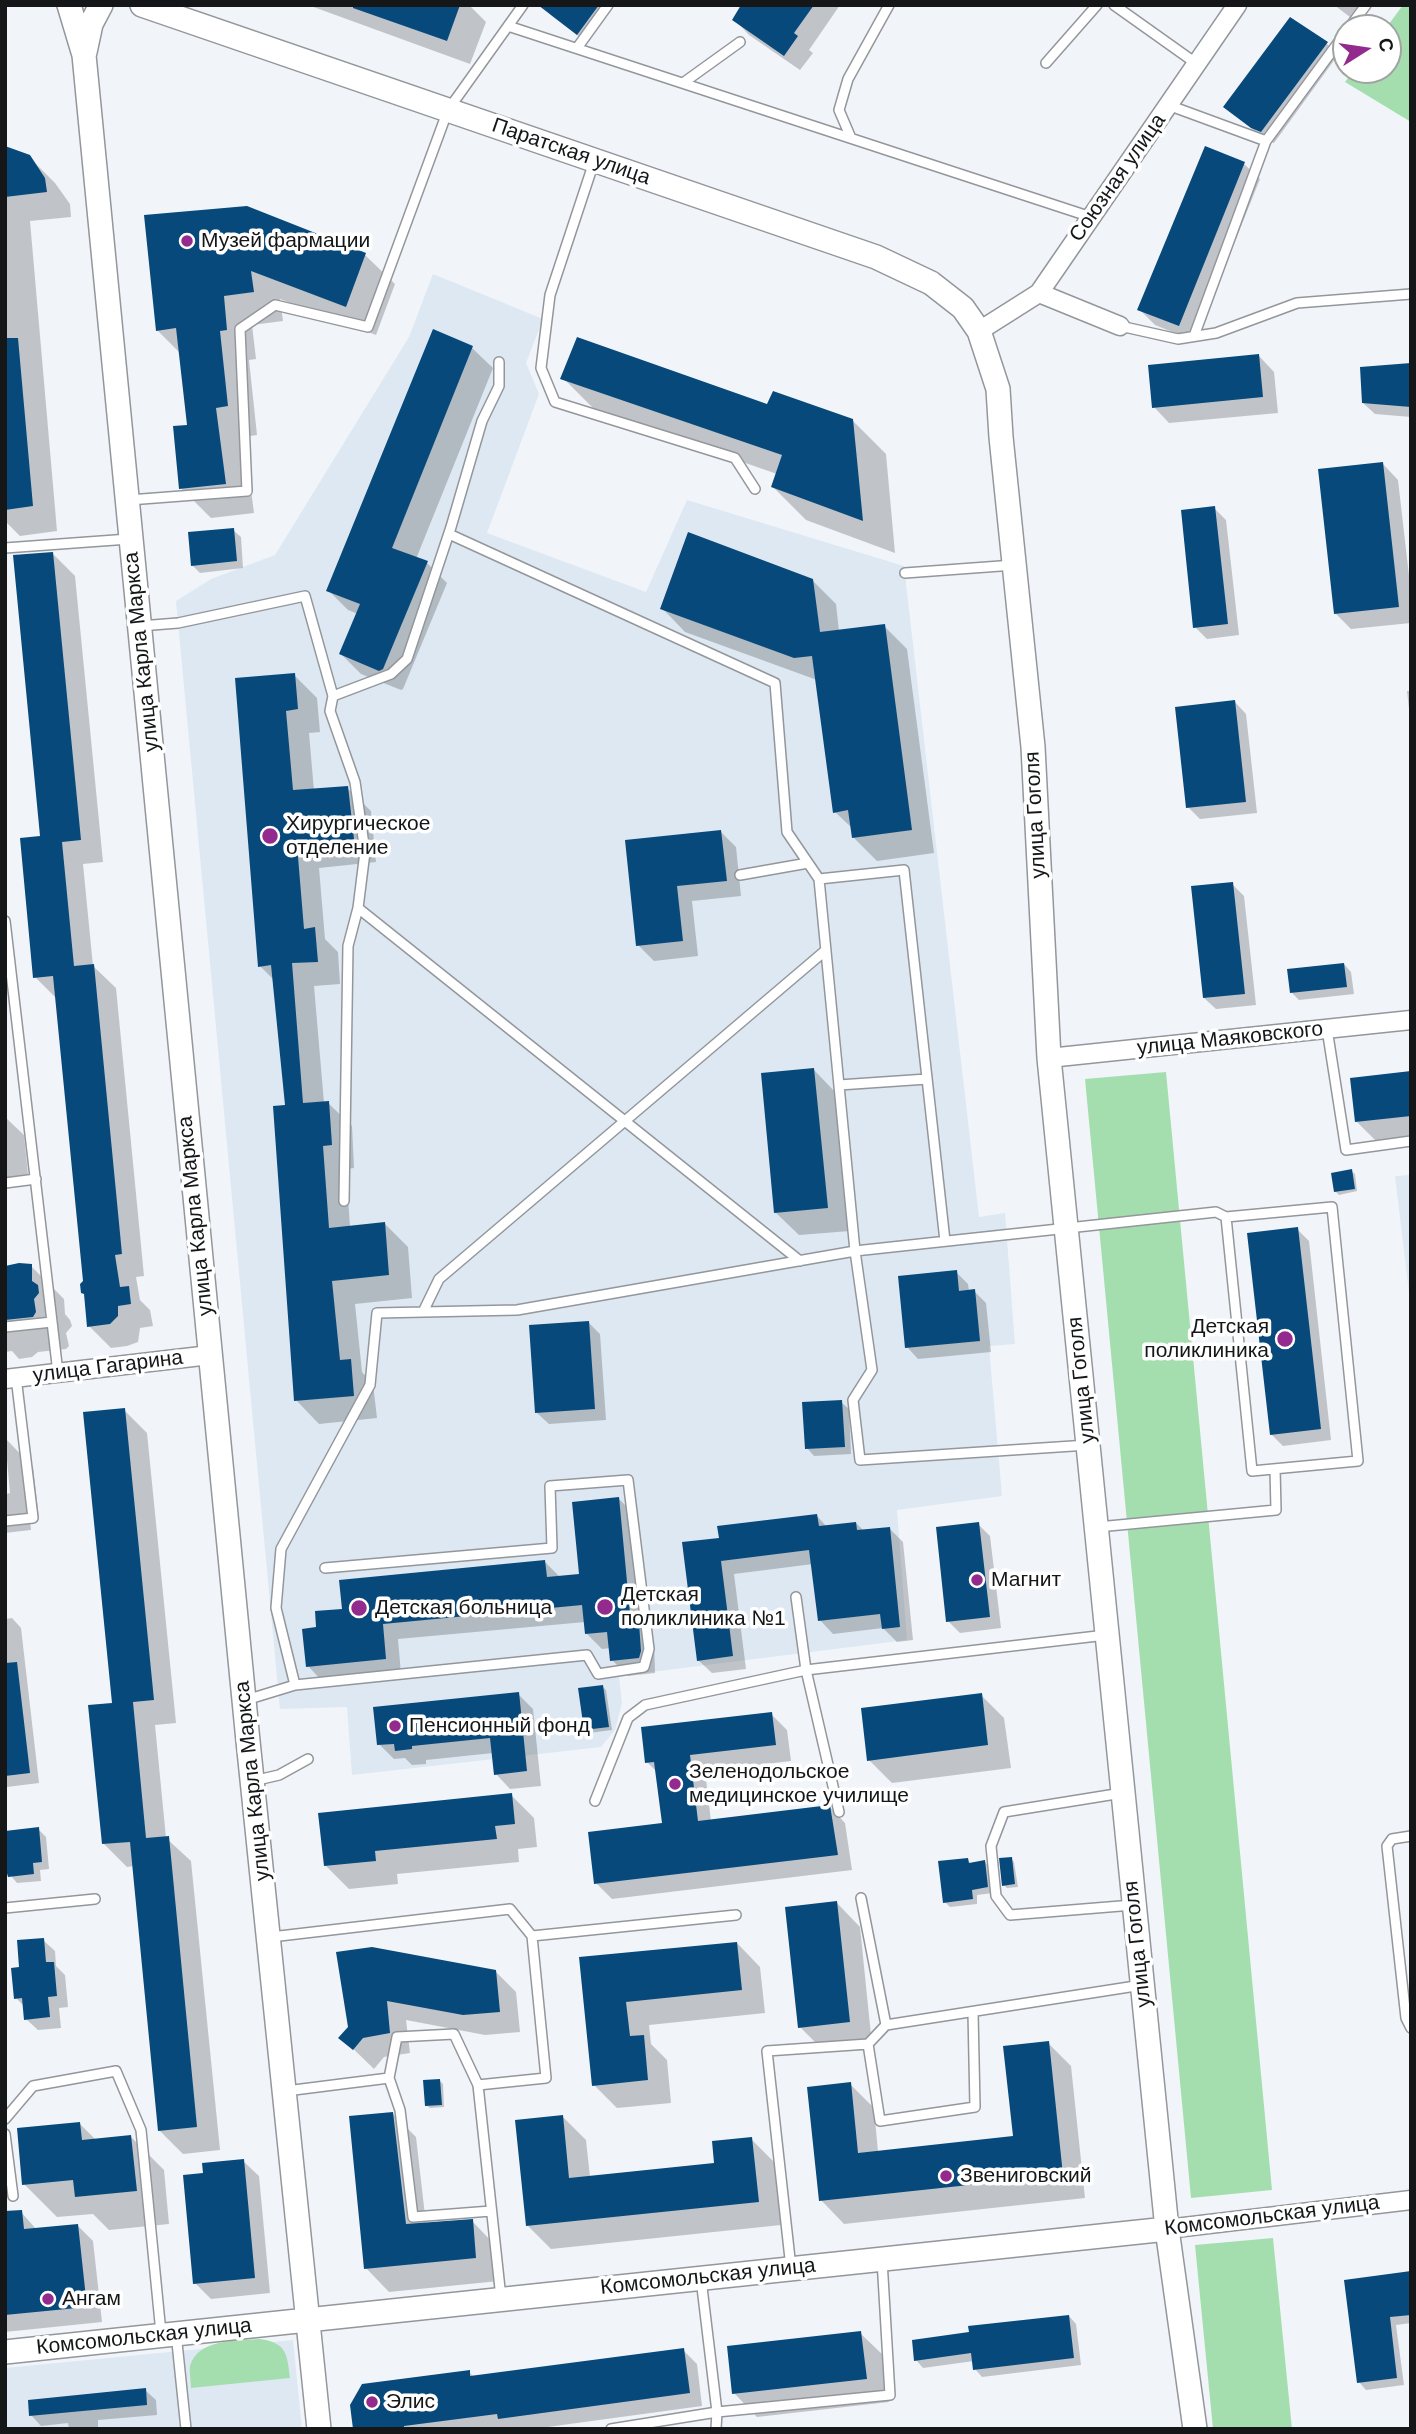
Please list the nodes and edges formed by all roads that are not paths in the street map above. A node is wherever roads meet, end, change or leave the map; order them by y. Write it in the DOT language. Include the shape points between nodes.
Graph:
graph roads {
  1 [pos="69,5"];
  2 [pos="101,5"];
  3 [pos="142,5"];
  4 [pos="523,5"];
  5 [pos="608,5"];
  6 [pos="889,5"];
  7 [pos="1097,5"];
  8 [pos="1114,5"];
  9 [pos="1237,5"];
  10 [pos="508,26"];
  11 [pos="740,42"];
  12 [pos="577,48"];
  13 [pos="1332,52"];
  14 [pos="84,55"];
  15 [pos="1046,64"];
  16 [pos="1196,64"];
  17 [pos="684,83"];
  18 [pos="1168,105"];
  19 [pos="448,110"];
  20 [pos="851,138"];
  21 [pos="1266,141"];
  22 [pos="594,160"];
  23 [pos="1091,217"];
  24 [pos="1039,293"];
  25 [pos="1411,294"];
  26 [pos="1120,326"];
  27 [pos="979,331"];
  28 [pos="1194,336"];
  29 [pos="499,362"];
  30 [pos="755,489"];
  31 [pos="127,500"];
  32 [pos="449,534"];
  33 [pos="131,539"];
  34 [pos="5,548"];
  35 [pos="1014,565"];
  36 [pos="905,573"];
  37 [pos="139,627"];
  38 [pos="333,696"];
  39 [pos="808,863"];
  40 [pos="740,875"];
  41 [pos="818,879"];
  42 [pos="358,908"];
  43 [pos="5,921"];
  44 [pos="826,950"];
  45 [pos="1411,1020"];
  46 [pos="1327,1029"];
  47 [pos="1049,1058"];
  48 [pos="927,1079"];
  49 [pos="839,1085"];
  50 [pos="625,1121"];
  51 [pos="1411,1141"];
  52 [pos="36,1180"];
  53 [pos="5,1183"];
  54 [pos="344,1201"];
  55 [pos="1226,1217"];
  56 [pos="1066,1228"];
  57 [pos="945,1241"];
  58 [pos="855,1251"];
  59 [pos="800,1261"];
  60 [pos="423,1312"];
  61 [pos="52,1322"];
  62 [pos="5,1327"];
  63 [pos="210,1355"];
  64 [pos="58,1373"];
  65 [pos="11,1378"];
  66 [pos="1088,1445"];
  67 [pos="1275,1469"];
  68 [pos="5,1521"];
  69 [pos="1097,1527"];
  70 [pos="324,1568"];
  71 [pos="796,1597"];
  72 [pos="1107,1635"];
  73 [pos="806,1670"];
  74 [pos="295,1685"];
  75 [pos="244,1701"];
  76 [pos="308,1759"];
  77 [pos="253,1781"];
  78 [pos="1123,1793"];
  79 [pos="595,1801"];
  80 [pos="839,1812"];
  81 [pos="1411,1836"];
  82 [pos="861,1898"];
  83 [pos="95,1899"];
  84 [pos="1134,1905"];
  85 [pos="5,1908"];
  86 [pos="736,1915"];
  87 [pos="532,1936"];
  88 [pos="269,1937"];
  89 [pos="1143,1985"];
  90 [pos="973,2012"];
  91 [pos="886,2025"];
  92 [pos="1411,2028"];
  93 [pos="868,2044"];
  94 [pos="389,2077"];
  95 [pos="478,2085"];
  96 [pos="285,2091"];
  97 [pos="5,2119"];
  98 [pos="5,2134"];
  99 [pos="13,2196"];
  100 [pos="1411,2200"];
  101 [pos="491,2211"];
  102 [pos="1167,2229"];
  103 [pos="882,2258"];
  104 [pos="790,2268"];
  105 [pos="701,2277"];
  106 [pos="500,2298"];
  107 [pos="307,2319"];
  108 [pos="169,2334"];
  109 [pos="5,2352"];
  110 [pos="717,2412"];
  111 [pos="186,2429"];
  112 [pos="319,2429"];
  113 [pos="611,2429"];
  114 [pos="716,2429"];
  115 [pos="1195,2429"];
  1 -- 14 [label="street, улица Карла Маркса"];
  2 -- 14 [label="street"];
  3 -- 19 [label="street, Паратская улица"];
  4 -- 10 [label="lane"];
  5 -- 12 [label="lane"];
  6 -- 20 [label="lane" via="849,79 839,110"];
  7 -- 15 [label="lane"];
  8 -- 16 [label="lane"];
  9 -- 16 [label="street, Союзная улица"];
  10 -- 12 [label="lane"];
  10 -- 19 [label="lane"];
  11 -- 17 [label="lane"];
  12 -- 17 [label="lane"];
  13 -- 21 [label="lane"];
  14 -- 31 [label="street, улица Карла Маркса"];
  16 -- 18 [label="street, Союзная улица"];
  17 -- 20 [label="lane"];
  18 -- 21 [label="lane"];
  18 -- 23 [label="street, Союзная улица"];
  19 -- 22 [label="street, Паратская улица"];
  19 -- 31 [label="lane" via="368,327 275,305 240,329 247,491"];
  20 -- 23 [label="lane"];
  21 -- 28 [label="lane"];
  22 -- 27 [label="street, Паратская улица" via="876,257 931,283 962,308"];
  22 -- 30 [label="lane" via="550,295 541,368 555,402 735,458"];
  23 -- 24 [label="street, Союзная улица"];
  24 -- 26 [label="street"];
  24 -- 27 [label="street, Союзная улица"];
  25 -- 28 [label="lane" via="1297,303"];
  26 -- 28 [label="lane" via="1178,339"];
  27 -- 35 [label="street, улица Гоголя" via="998,389"];
  29 -- 32 [label="lane" via="499,386 482,421"];
  31 -- 33 [label="street, улица Карла Маркса"];
  32 -- 38 [label="lane" via="407,659 391,674"];
  32 -- 39 [label="lane" via="775,683 787,832"];
  33 -- 34 [label="lane"];
  33 -- 37 [label="street, улица Карла Маркса"];
  35 -- 36 [label="lane"];
  35 -- 47 [label="street, улица Гоголя" via="1033,747"];
  37 -- 38 [label="lane" via="305,596"];
  37 -- 63 [label="street, улица Карла Маркса"];
  38 -- 42 [label="lane" via="330,711 355,782 365,852"];
  39 -- 40 [label="lane"];
  39 -- 41 [label="lane"];
  41 -- 44 [label="lane"];
  41 -- 48 [label="lane" via="905,870"];
  42 -- 50 [label="lane"];
  42 -- 54 [label="lane" via="348,946"];
  43 -- 52 [label="lane"];
  44 -- 49 [label="lane"];
  44 -- 50 [label="lane"];
  45 -- 46 [label="street, улица Маяковского"];
  46 -- 47 [label="street, улица Маяковского"];
  46 -- 51 [label="lane" via="1346,1150"];
  47 -- 56 [label="street, улица Гоголя"];
  48 -- 49 [label="lane"];
  48 -- 57 [label="lane"];
  49 -- 58 [label="lane"];
  50 -- 59 [label="lane"];
  50 -- 60 [label="lane" via="439,1279"];
  52 -- 53 [label="lane"];
  52 -- 61 [label="lane"];
  55 -- 56 [label="lane" via="1216,1212"];
  55 -- 67 [label="lane" via="1252,1471"];
  55 -- 67 [label="lane" via="1332,1207 1358,1461"];
  56 -- 57 [label="lane"];
  56 -- 66 [label="street, улица Гоголя"];
  57 -- 58 [label="lane"];
  58 -- 59 [label="lane"];
  58 -- 66 [label="lane" via="872,1370 853,1400 860,1460"];
  59 -- 60 [label="lane" via="517,1310"];
  60 -- 74 [label="lane" via="377,1313 370,1385 281,1549 276,1608"];
  61 -- 62 [label="lane"];
  61 -- 64 [label="lane"];
  63 -- 64 [label="street, улица Гагарина"];
  63 -- 75 [label="street, улица Карла Маркса"];
  64 -- 65 [label="street, улица Гагарина"];
  65 -- 68 [label="lane" via="33,1518"];
  66 -- 69 [label="street, улица Гоголя"];
  67 -- 69 [label="lane" via="1276,1510"];
  69 -- 72 [label="street, улица Гоголя"];
  70 -- 74 [label="lane" via="552,1548 550,1486 628,1480 649,1649 644,1667 598,1674 587,1656"];
  71 -- 73 [label="lane"];
  72 -- 73 [label="lane"];
  72 -- 78 [label="street, улица Гоголя"];
  73 -- 79 [label="lane" via="645,1705 628,1718"];
  73 -- 80 [label="lane"];
  74 -- 75 [label="lane"];
  75 -- 77 [label="street, улица Карла Маркса"];
  76 -- 77 [label="lane" via="279,1775"];
  77 -- 88 [label="street, улица Карла Маркса"];
  78 -- 84 [label="street, улица Гоголя"];
  78 -- 84 [label="lane" via="1004,1812 991,1846 996,1896 1010,1915"];
  81 -- 92 [label="lane" via="1392,1839 1387,1846 1406,2018"];
  82 -- 91 [label="lane"];
  83 -- 85 [label="lane"];
  84 -- 89 [label="street, улица Гоголя"];
  86 -- 87 [label="lane"];
  87 -- 88 [label="lane" via="510,1909"];
  87 -- 95 [label="lane" via="546,2078"];
  88 -- 96 [label="street, улица Карла Маркса"];
  89 -- 90 [label="lane"];
  89 -- 102 [label="street, улица Гоголя"];
  90 -- 91 [label="lane"];
  90 -- 93 [label="lane" via="975,2107 880,2121"];
  91 -- 93 [label="lane"];
  93 -- 104 [label="lane" via="767,2052"];
  94 -- 95 [label="lane" via="397,2037 453,2034"];
  94 -- 96 [label="lane"];
  94 -- 101 [label="lane" via="400,2110 413,2217"];
  95 -- 101 [label="lane"];
  96 -- 107 [label="street, улица Карла Маркса"];
  97 -- 108 [label="lane" via="33,2086 116,2071 142,2130"];
  98 -- 99 [label="lane"];
  100 -- 102 [label="street, Комсомольская улица"];
  101 -- 106 [label="lane"];
  102 -- 103 [label="street, Комсомольская улица"];
  102 -- 115 [label="street, улица Гоголя"];
  103 -- 104 [label="street, Комсомольская улица"];
  103 -- 110 [label="lane" via="890,2395"];
  104 -- 105 [label="street, Комсомольская улица"];
  105 -- 106 [label="street, Комсомольская улица"];
  105 -- 110 [label="lane"];
  106 -- 107 [label="street, Комсомольская улица"];
  107 -- 108 [label="street, Комсомольская улица"];
  107 -- 112 [label="street, улица Карла Маркса"];
  108 -- 109 [label="street, Комсомольская улица"];
  108 -- 111 [label="lane"];
  110 -- 113 [label="lane"];
  110 -- 114 [label="lane"];
}
